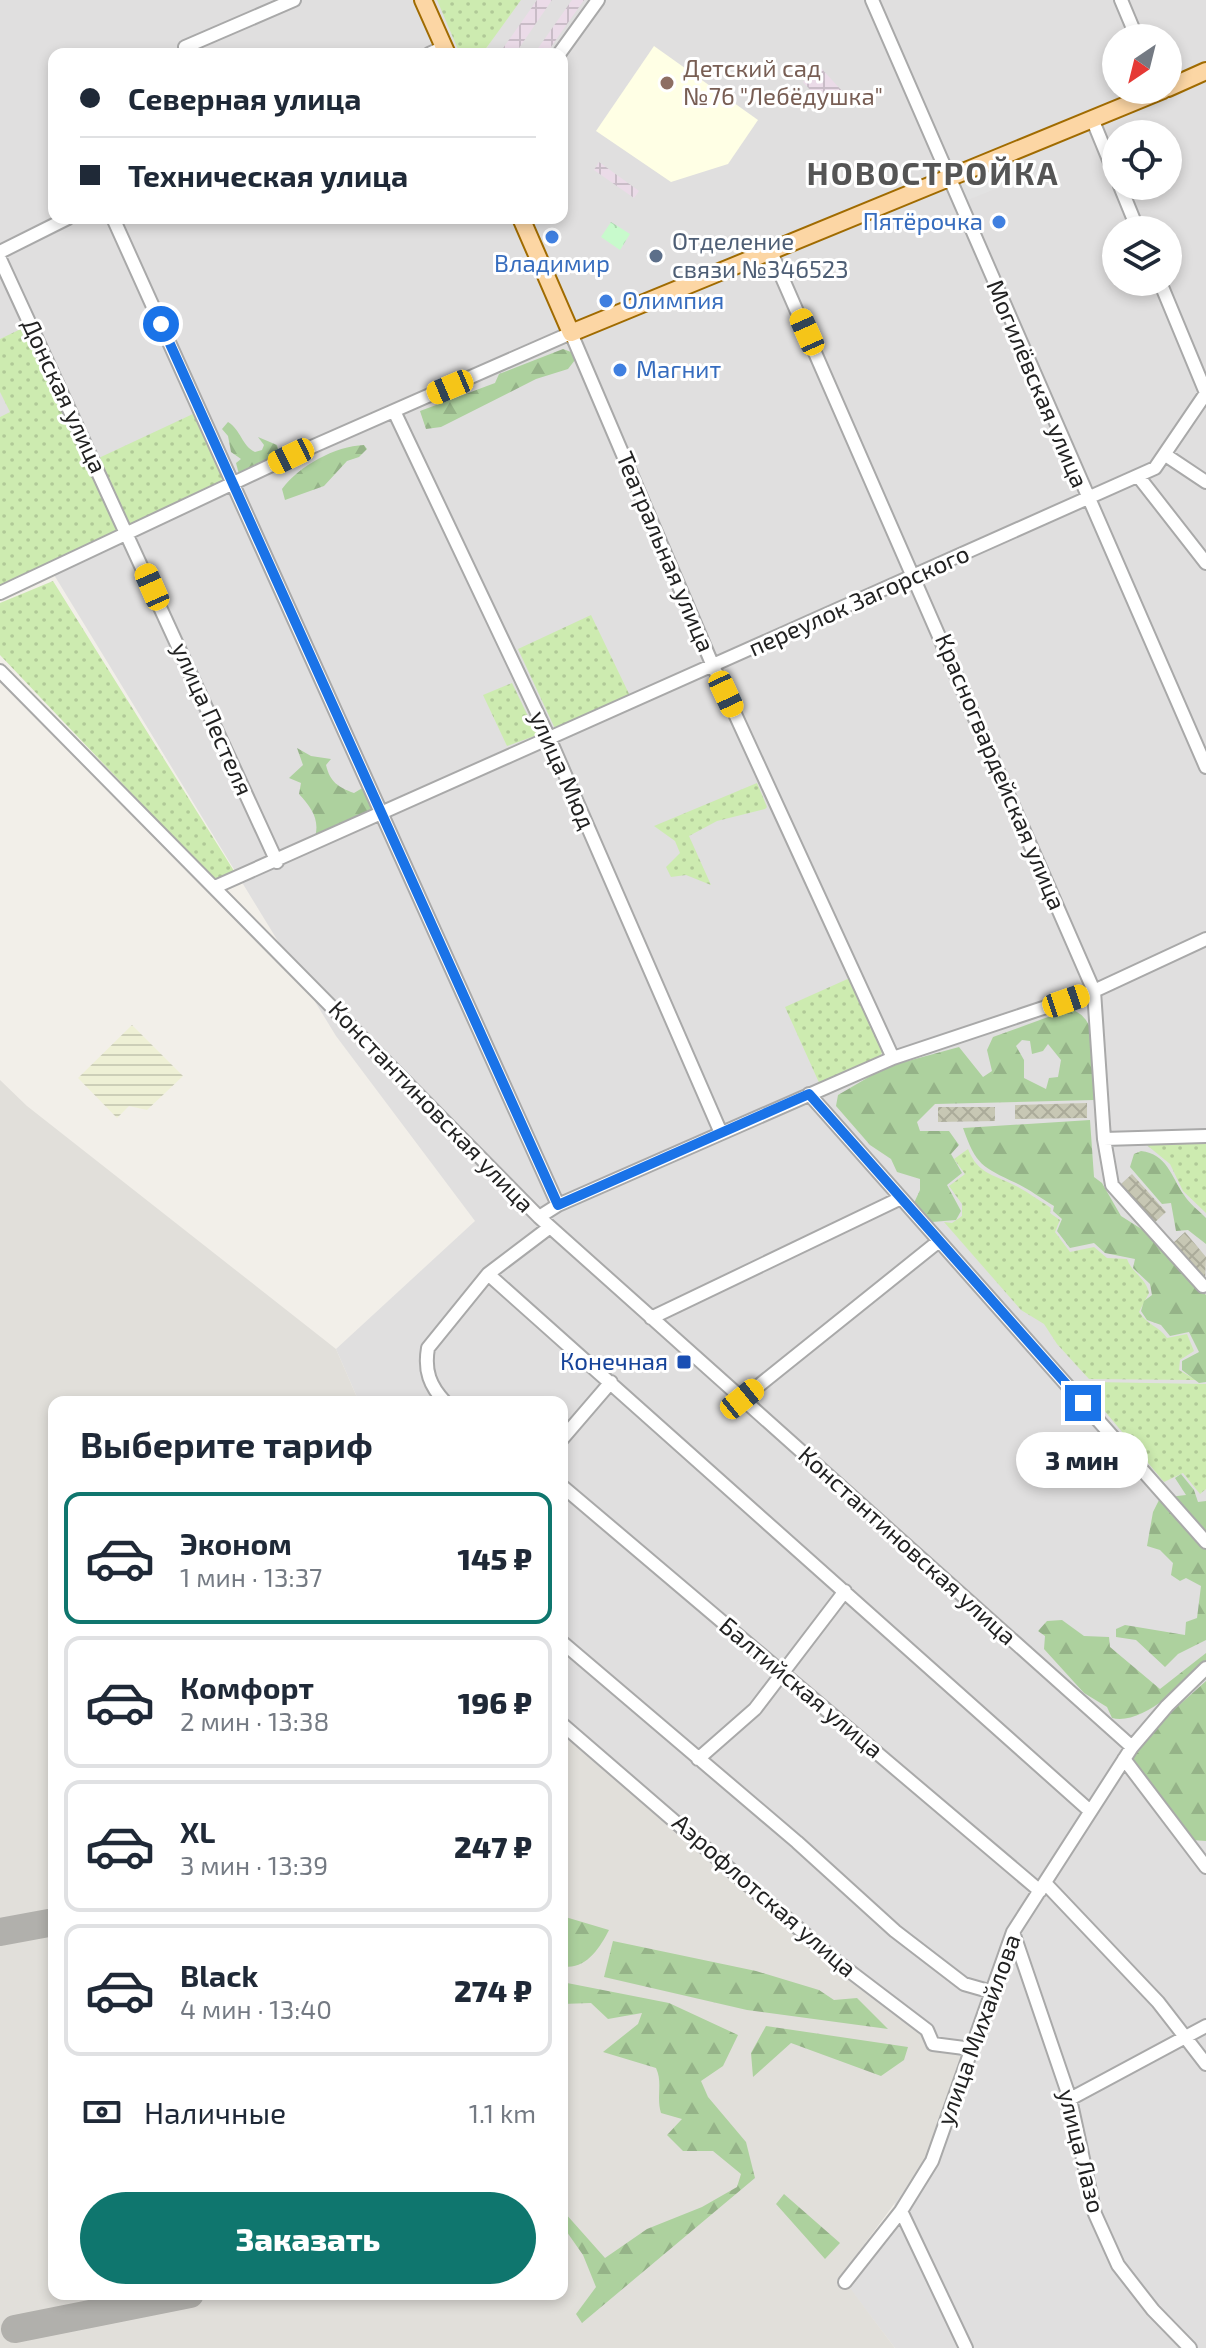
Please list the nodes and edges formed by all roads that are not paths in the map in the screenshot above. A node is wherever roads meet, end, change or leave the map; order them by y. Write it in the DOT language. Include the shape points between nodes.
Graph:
graph roads {
  1 [pos="294,0"];
  2 [pos="423,0"];
  3 [pos="598,0"];
  4 [pos="872,0"];
  5 [pos="1121,0"];
  6 [pos="1131,24"];
  7 [pos="185,47"];
  8 [pos="439,48"];
  9 [pos="563,48"];
  10 [pos="1206,71"];
  11 [pos="1182,81"];
  12 [pos="1131,104"];
  13 [pos="1093,121"];
  14 [pos="1102,143"];
  15 [pos="949,179"];
  16 [pos="56,224"];
  17 [pos="116,224"];
  18 [pos="524,224"];
  19 [pos="0,252"];
  20 [pos="771,252"];
  21 [pos="0,259"];
  22 [pos="1166,296"];
  23 [pos="571,333"];
  24 [pos="1206,393"];
  25 [pos="394,411"];
  26 [pos="1167,456"];
  27 [pos="1138,476"];
  28 [pos="1206,482"];
  29 [pos="234,484"];
  30 [pos="1086,499"];
  31 [pos="128,532"];
  32 [pos="1206,563"];
  33 [pos="915,575"];
  34 [pos="0,593"];
  35 [pos="713,666"];
  36 [pos="0,671"];
  37 [pos="550,740"];
  38 [pos="1206,767"];
  39 [pos="383,812"];
  40 [pos="277,862"];
  41 [pos="215,887"];
  42 [pos="1206,939"];
  43 [pos="1094,991"];
  44 [pos="893,1058"];
  45 [pos="809,1094"];
  46 [pos="721,1133"];
  47 [pos="1206,1136"];
  48 [pos="1104,1139"];
  49 [pos="901,1198"];
  50 [pos="558,1205"];
  51 [pos="539,1217"];
  52 [pos="550,1227"];
  53 [pos="939,1241"];
  54 [pos="488,1274"];
  55 [pos="1203,1286"];
  56 [pos="651,1318"];
  57 [pos="611,1382"];
  58 [pos="439,1396"];
  59 [pos="742,1399"];
  60 [pos="568,1432"];
  61 [pos="568,1491"];
  62 [pos="1206,1542"];
  63 [pos="845,1591"];
  64 [pos="568,1647"];
  65 [pos="1206,1668"];
  66 [pos="784,1674"];
  67 [pos="568,1729"];
  68 [pos="1132,1747"];
  69 [pos="698,1759"];
  70 [pos="1124,1759"];
  71 [pos="1090,1811"];
  72 [pos="1206,1867"];
  73 [pos="1042,1887"];
  74 [pos="1013,1932"];
  75 [pos="992,1992"];
  76 [pos="1206,2026"];
  77 [pos="1187,2038"];
  78 [pos="972,2049"];
  79 [pos="1206,2064"];
  80 [pos="1070,2099"];
  81 [pos="901,2211"];
  82 [pos="845,2282"];
  83 [pos="966,2348"];
  84 [pos="1190,2348"];
  1 -- 7 [label="street"];
  2 -- 8 [label="main road"];
  3 -- 9 [label="street"];
  4 -- 15 [label="street, Могилёвская улица"];
  5 -- 6 [label="street"];
  10 -- 11 [label="main road"];
  12 -- 13 [label="main road"];
  13 -- 14 [label="street"];
  13 -- 15 [label="main road"];
  15 -- 20 [label="main road"];
  15 -- 30 [label="street, Могилёвская улица"];
  16 -- 19 [label="street"];
  17 -- 29 [label="street"];
  18 -- 23 [label="main road, Театральная улица"];
  20 -- 23 [label="main road"];
  20 -- 33 [label="street, Красногвардейская улица"];
  21 -- 31 [label="street, Донская улица"];
  22 -- 24 [label="street"];
  23 -- 25 [label="street"];
  23 -- 35 [label="street, Театральная улица"];
  24 -- 26 [label="street, переулок Загорского"];
  25 -- 29 [label="street"];
  25 -- 37 [label="street, улица Мюд"];
  26 -- 27 [label="street, переулок Загорского"];
  26 -- 28 [label="street"];
  27 -- 30 [label="street, переулок Загорского"];
  27 -- 32 [label="street"];
  29 -- 31 [label="street"];
  29 -- 39 [label="street"];
  30 -- 33 [label="street, переулок Загорского"];
  30 -- 38 [label="street, Могилёвская улица"];
  31 -- 34 [label="street"];
  31 -- 40 [label="street, улица Пестеля"];
  33 -- 35 [label="street, переулок Загорского"];
  33 -- 43 [label="street, Красногвардейская улица"];
  35 -- 37 [label="street, переулок Загорского"];
  35 -- 44 [label="street, Театральная улица"];
  36 -- 41 [label="street, Константиновская улица"];
  37 -- 39 [label="street, переулок Загорского"];
  37 -- 46 [label="street, улица Мюд"];
  39 -- 40 [label="street, переулок Загорского"];
  39 -- 50 [label="street"];
  40 -- 41 [label="street, переулок Загорского"];
  41 -- 51 [label="street, Константиновская улица"];
  42 -- 43 [label="street"];
  43 -- 44 [label="street"];
  43 -- 48 [label="street, Красногвардейская улица"];
  44 -- 45 [label="street"];
  45 -- 46 [label="street"];
  45 -- 49 [label="street"];
  46 -- 50 [label="street"];
  47 -- 48 [label="street"];
  48 -- 55 [label="street, Красногвардейская улица" via="1112,1185"];
  49 -- 53 [label="street"];
  49 -- 56 [label="street"];
  50 -- 51 [label="street"];
  51 -- 52 [label="street, Константиновская улица"];
  52 -- 54 [label="street"];
  52 -- 56 [label="street, Константиновская улица"];
  53 -- 59 [label="street"];
  53 -- 62 [label="street"];
  54 -- 57 [label="street"];
  54 -- 58 [label="street" via="428,1348 425,1364"];
  56 -- 59 [label="street, Константиновская улица"];
  57 -- 60 [label="street"];
  57 -- 63 [label="street"];
  59 -- 68 [label="street, Константиновская улица"];
  61 -- 66 [label="street, Балтийская улица"];
  63 -- 66 [label="street"];
  63 -- 71 [label="street"];
  64 -- 69 [label="street"];
  65 -- 68 [label="street, улица Михайлова"];
  66 -- 69 [label="street" via="755,1709"];
  66 -- 73 [label="street, Балтийская улица"];
  67 -- 78 [label="street, Аэрофлотская улица" via="835,1960 927,2030 933,2044"];
  68 -- 70 [label="street, улица Михайлова"];
  69 -- 75 [label="street" via="895,1931 964,1984"];
  70 -- 71 [label="street, улица Михайлова"];
  70 -- 72 [label="street"];
  71 -- 73 [label="street, улица Михайлова"];
  73 -- 74 [label="street, улица Михайлова"];
  73 -- 77 [label="street, Балтийская улица" via="1158,2002"];
  74 -- 75 [label="street, улица Михайлова"];
  74 -- 80 [label="street, улица Лазо"];
  75 -- 78 [label="street, улица Михайлова"];
  76 -- 77 [label="street"];
  77 -- 79 [label="street, Балтийская улица"];
  77 -- 80 [label="street"];
  78 -- 81 [label="street, улица Михайлова" via="932,2161"];
  80 -- 84 [label="street, улица Лазо" via="1095,2214 1118,2265"];
  81 -- 82 [label="street, улица Михайлова"];
  81 -- 83 [label="street"];
}
